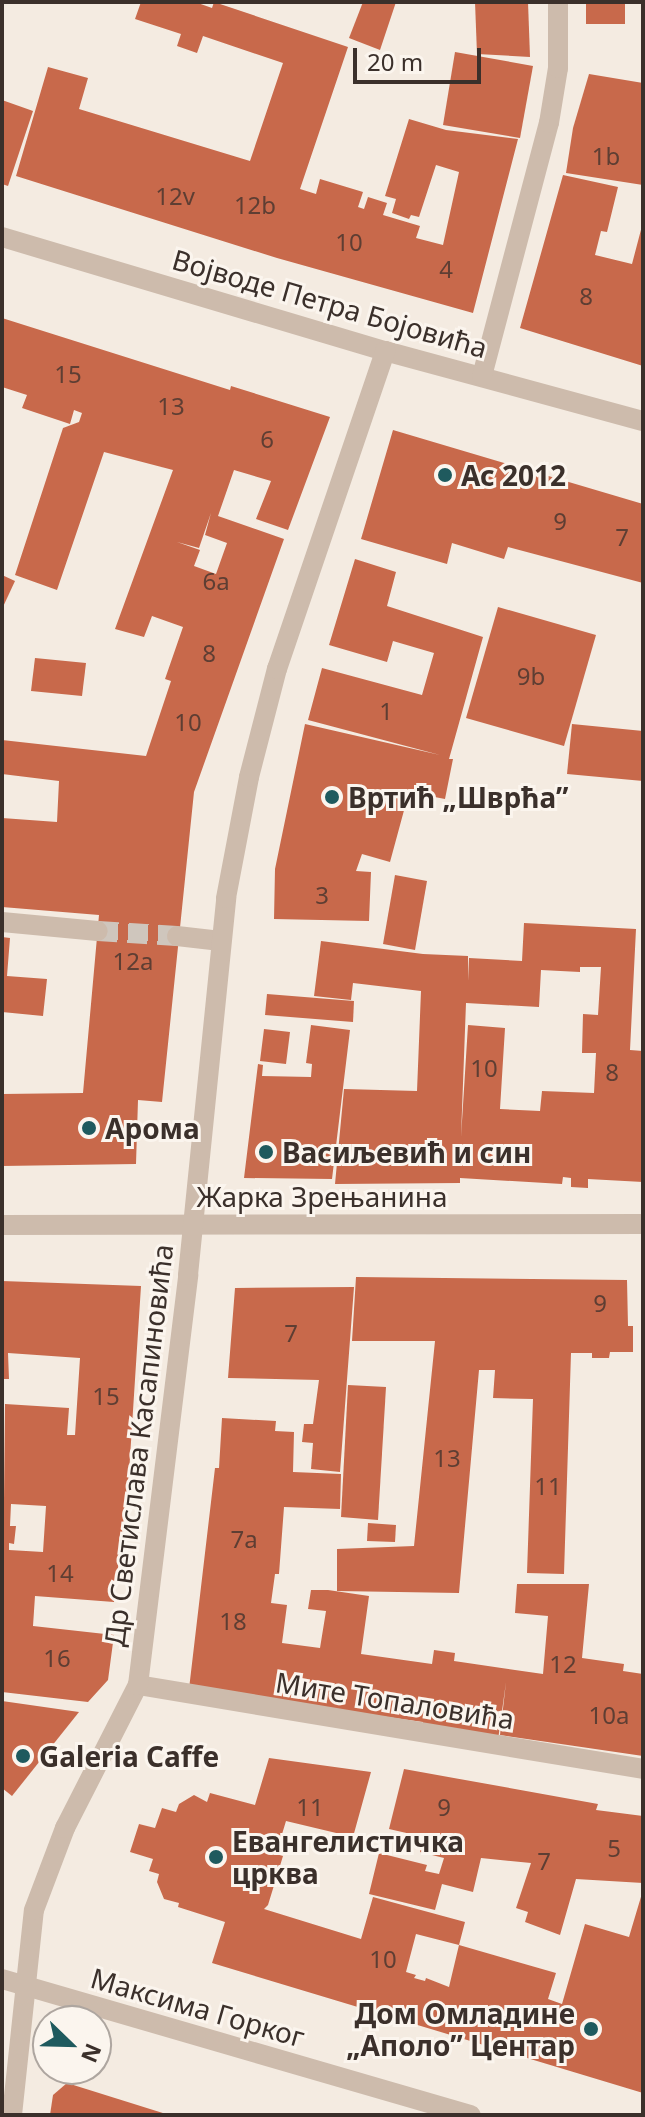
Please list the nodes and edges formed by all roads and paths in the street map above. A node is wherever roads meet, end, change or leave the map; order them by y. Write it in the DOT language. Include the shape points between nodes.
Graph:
graph roads {
  1 [pos="558,2"];
  2 [pos="2,237"];
  3 [pos="385,351"];
  4 [pos="482,376"];
  5 [pos="643,421"];
  6 [pos="2,922"];
  7 [pos="98,931"];
  8 [pos="177,936"];
  9 [pos="221,941"];
  10 [pos="643,1224"];
  11 [pos="2,1225"];
  12 [pos="193,1226"];
  13 [pos="138,1685"];
  14 [pos="643,1769"];
  15 [pos="2,1979"];
  16 [pos="26,1986"];
  17 [pos="12,2115"];
  18 [pos="471,2115"];
  1 -- 4 [label="street" via="558,68 549,123"];
  2 -- 3 [label="street, Војводе Петра Бојовића"];
  3 -- 4 [label="street, Војводе Петра Бојовића"];
  3 -- 9 [label="street, Др Светислава Касапиновића" via="277,669 249,777"];
  4 -- 5 [label="street, Војводе Петра Бојовића"];
  6 -- 7 [label="street"];
  8 -- 9 [label="street"];
  9 -- 12 [label="street, Др Светислава Касапиновића"];
  10 -- 12 [label="street, Жарка Зрењанина"];
  11 -- 12 [label="street, Жарка Зрењанина"];
  12 -- 13 [label="street, Др Светислава Касапиновића"];
  13 -- 14 [label="street, Мите Топаловића"];
  13 -- 16 [label="street, Др Светислава Касапиновића" via="65,1828 34,1910"];
  15 -- 16 [label="street, Максима Горког"];
  16 -- 17 [label="street, Др Светислава Касапиновића"];
  16 -- 18 [label="street, Максима Горког"];
}
